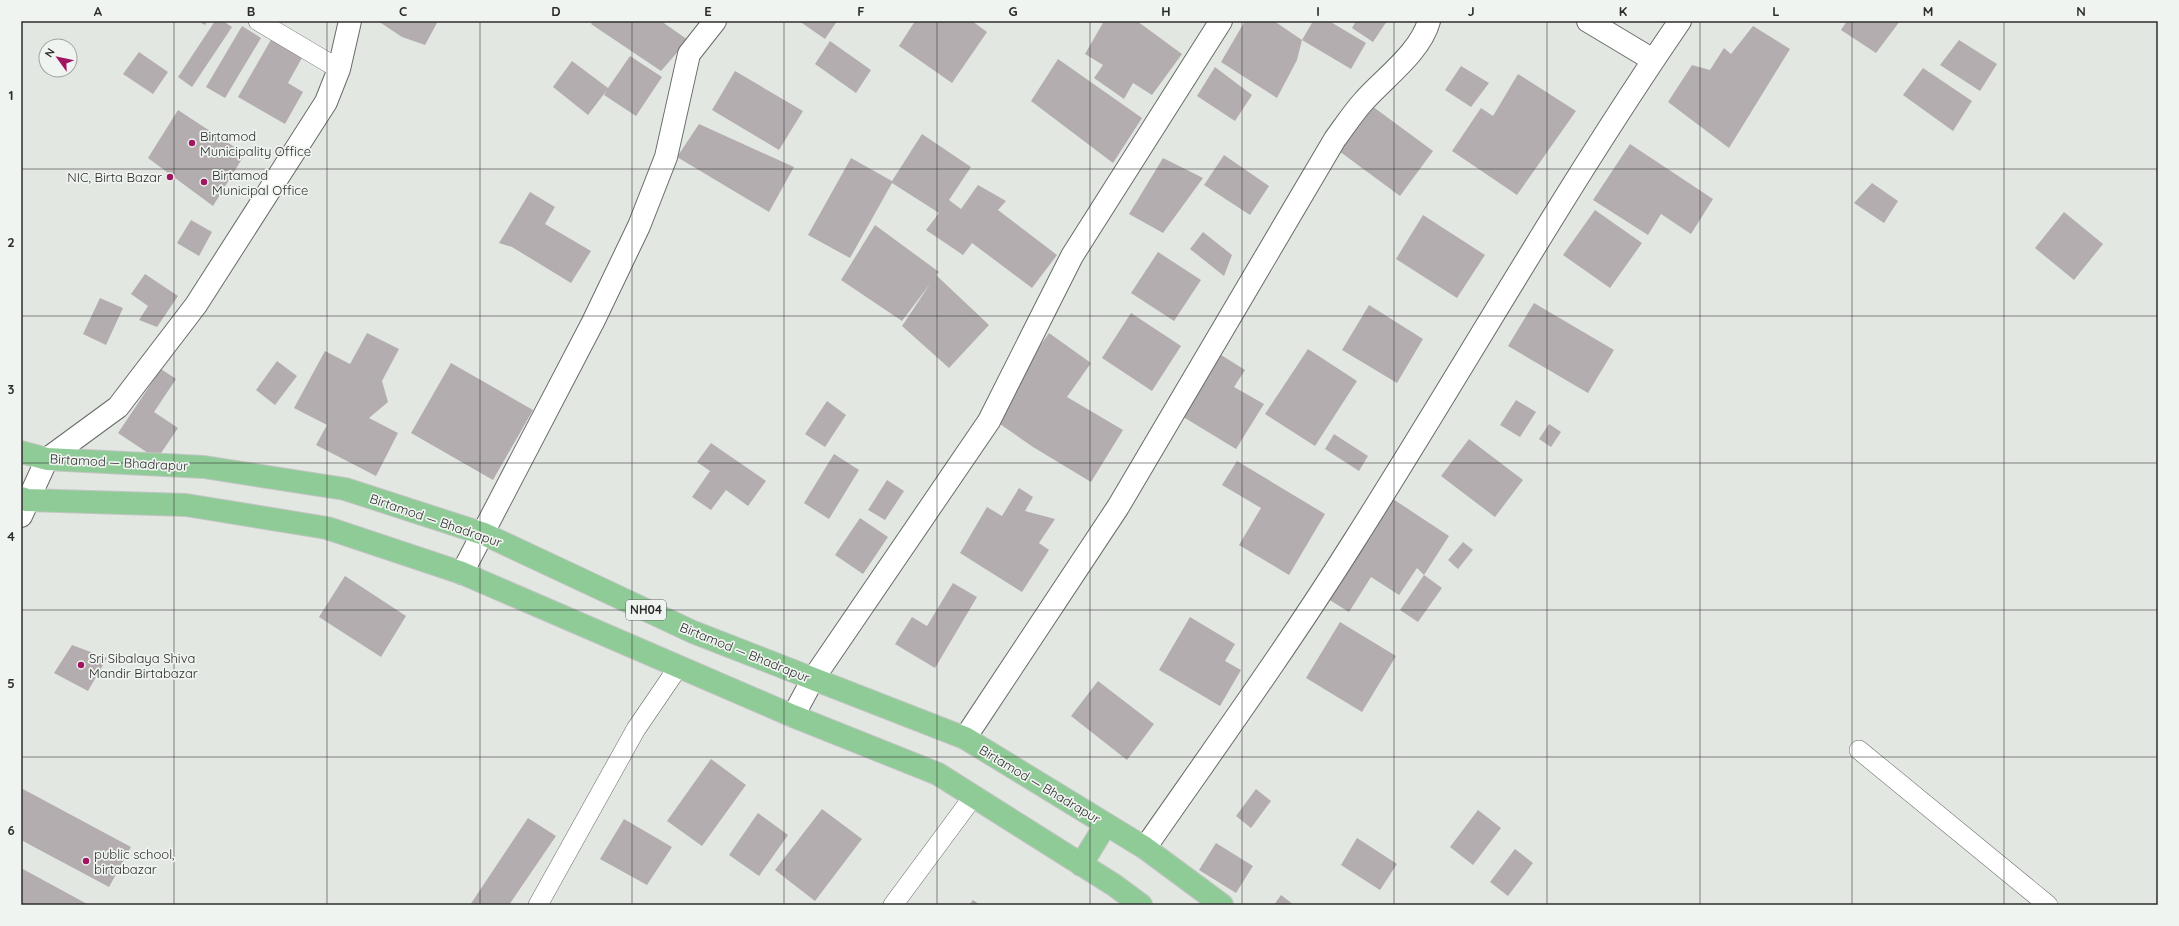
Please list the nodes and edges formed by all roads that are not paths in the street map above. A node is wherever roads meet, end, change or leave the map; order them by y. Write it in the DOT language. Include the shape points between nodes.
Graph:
graph roads {
  1 [pos="258,21"];
  2 [pos="350,21"];
  3 [pos="715,21"];
  4 [pos="1221,21"];
  5 [pos="1429,21"];
  6 [pos="1588,21"];
  7 [pos="1680,21"];
  8 [pos="1653,60"];
  9 [pos="340,69"];
  10 [pos="21,452"];
  11 [pos="47,459"];
  12 [pos="23,505"];
  13 [pos="484,534"];
  14 [pos="462,573"];
  15 [pos="679,666"];
  16 [pos="813,679"];
  17 [pos="793,716"];
  18 [pos="965,738"];
  19 [pos="1859,750"];
  20 [pos="973,797"];
  21 [pos="1106,824"];
  22 [pos="1145,848"];
  23 [pos="1081,866"];
  24 [pos="538,905"];
  25 [pos="893,905"];
  26 [pos="1141,905"];
  27 [pos="1222,905"];
  28 [pos="2048,905"];
  1 -- 9 [label="lane"];
  2 -- 9 [label="street"];
  3 -- 13 [label="street" via="689,54 666,157 639,226 593,322"];
  4 -- 16 [label="street" via="1072,256 989,421"];
  5 -- 18 [label="street" via="1426,30 1395,72 1363,102 1335,139 1118,507"];
  6 -- 8 [label="street"];
  7 -- 8 [label="street"];
  8 -- 22 [label="street" via="1551,219 1356,540 1300,627"];
  9 -- 11 [label="street" via="326,102 196,305 118,406"];
  10 -- 11 [label="main road, Birtamod — Bhadrapur / NH04"];
  11 -- 12 [label="street"];
  11 -- 13 [label="main road, Birtamod — Bhadrapur / NH04" via="204,467 345,489"];
  12 -- 14 [label="main road" via="186,505 327,528"];
  13 -- 14 [label="street"];
  13 -- 16 [label="main road, Birtamod — Bhadrapur / NH04" via="693,632"];
  14 -- 15 [label="main road"];
  15 -- 17 [label="main road"];
  15 -- 24 [label="lane" via="636,729"];
  16 -- 17 [label="street"];
  16 -- 18 [label="main road, Birtamod — Bhadrapur / NH04"];
  17 -- 20 [label="main road" via="938,774"];
  18 -- 21 [label="main road, Birtamod — Bhadrapur / NH04"];
  19 -- 28 [label="lane"];
  20 -- 23 [label="main road"];
  20 -- 25 [label="lane"];
  21 -- 22 [label="main road, Birtamod — Bhadrapur / NH04"];
  21 -- 23 [label="main road"];
  22 -- 27 [label="main road, Birtamod — Bhadrapur / NH04"];
  23 -- 26 [label="main road"];
}
